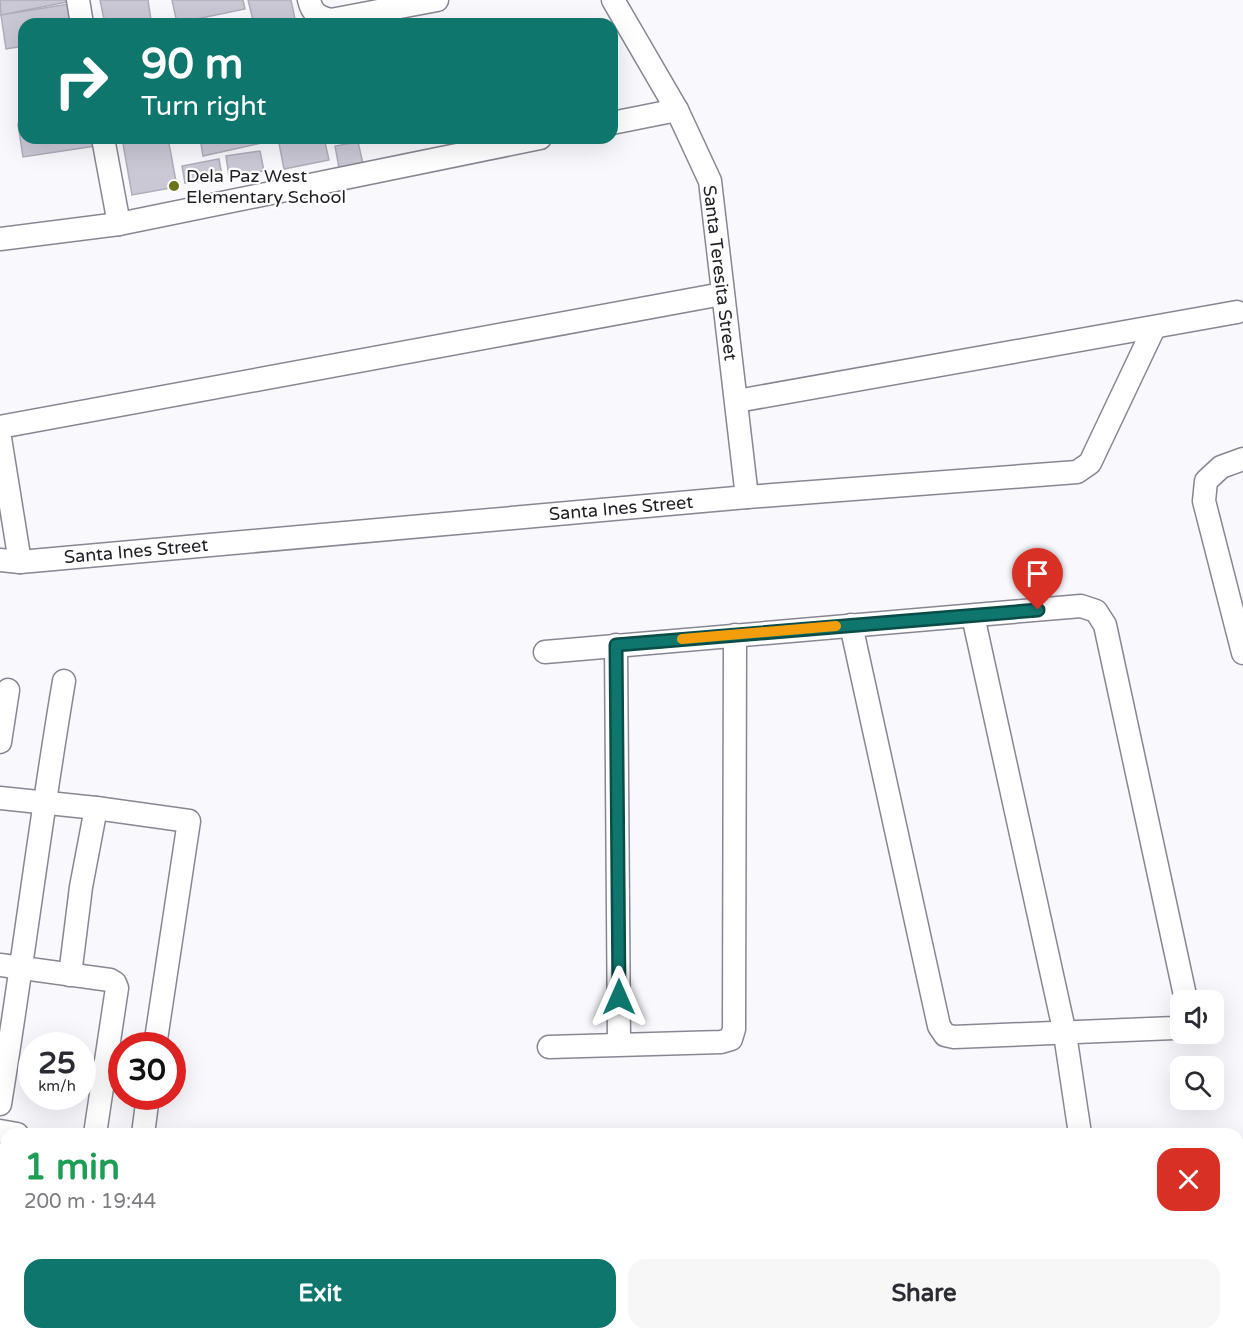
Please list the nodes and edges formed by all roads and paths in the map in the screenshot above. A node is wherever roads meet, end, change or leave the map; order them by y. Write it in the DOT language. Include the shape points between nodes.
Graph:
graph roads {
  1 [pos="78,0"];
  2 [pos="309,0"];
  3 [pos="437,0"];
  4 [pos="613,0"];
  5 [pos="81,18"];
  6 [pos="323,18"];
  7 [pos="342,18"];
  8 [pos="677,110"];
  9 [pos="618,122"];
  10 [pos="104,144"];
  11 [pos="511,144"];
  12 [pos="119,224"];
  13 [pos="0,239"];
  14 [pos="722,294"];
  15 [pos="1237,312"];
  16 [pos="1154,328"];
  17 [pos="737,401"];
  18 [pos="0,427"];
  19 [pos="0,438"];
  20 [pos="1243,459"];
  21 [pos="747,497"];
  22 [pos="10,561"];
  23 [pos="973,616"];
  24 [pos="851,624"];
  25 [pos="735,635"];
  26 [pos="616,645"];
  27 [pos="545,652"];
  28 [pos="1243,653"];
  29 [pos="64,681"];
  30 [pos="8,690"];
  31 [pos="0,742"];
  32 [pos="0,798"];
  33 [pos="44,803"];
  34 [pos="96,808"];
  35 [pos="11,966"];
  36 [pos="70,975"];
  37 [pos="1184,990"];
  38 [pos="1170,1028"];
  39 [pos="157,1032"];
  40 [pos="1065,1034"];
  41 [pos="619,1044"];
  42 [pos="549,1047"];
  43 [pos="0,1104"];
  44 [pos="146,1110"];
  45 [pos="96,1128"];
  46 [pos="144,1128"];
  47 [pos="1079,1128"];
  1 -- 5 [label="street"];
  2 -- 6 [label="street" via="311,9"];
  3 -- 7 [label="street"];
  4 -- 8 [label="street, Santa Teresita Street"];
  8 -- 9 [label="street"];
  8 -- 14 [label="street, Santa Teresita Street" via="710,181"];
  10 -- 12 [label="street"];
  11 -- 12 [label="street"];
  12 -- 13 [label="street"];
  14 -- 17 [label="street, Santa Teresita Street"];
  14 -- 18 [label="street"];
  15 -- 16 [label="street"];
  16 -- 17 [label="street"];
  16 -- 21 [label="street, Santa Ines Street" via="1089,463 1077,472"];
  17 -- 21 [label="street, Santa Teresita Street"];
  19 -- 22 [label="street"];
  20 -- 28 [label="street" via="1221,467 1206,481 1204,501"];
  21 -- 22 [label="street, Santa Ines Street"];
  23 -- 24 [label="street"];
  23 -- 37 [label="street" via="1081,606 1096,611 1105,625"];
  23 -- 40 [label="street"];
  24 -- 25 [label="street"];
  24 -- 40 [label="street" via="939,1026 945,1035 954,1037"];
  25 -- 26 [label="street"];
  25 -- 41 [label="street" via="734,1029 731,1039 721,1042"];
  26 -- 27 [label="street"];
  26 -- 41 [label="street"];
  29 -- 33 [label="street"];
  30 -- 31 [label="street"];
  32 -- 33 [label="street"];
  33 -- 34 [label="street"];
  33 -- 35 [label="street"];
  34 -- 36 [label="street"];
  34 -- 39 [label="street" via="189,821"];
  35 -- 36 [label="street"];
  35 -- 43 [label="street"];
  36 -- 45 [label="street" via="110,980 117,988"];
  38 -- 40 [label="street"];
  40 -- 47 [label="street"];
  41 -- 42 [label="street"];
  44 -- 46 [label="street"];
}
